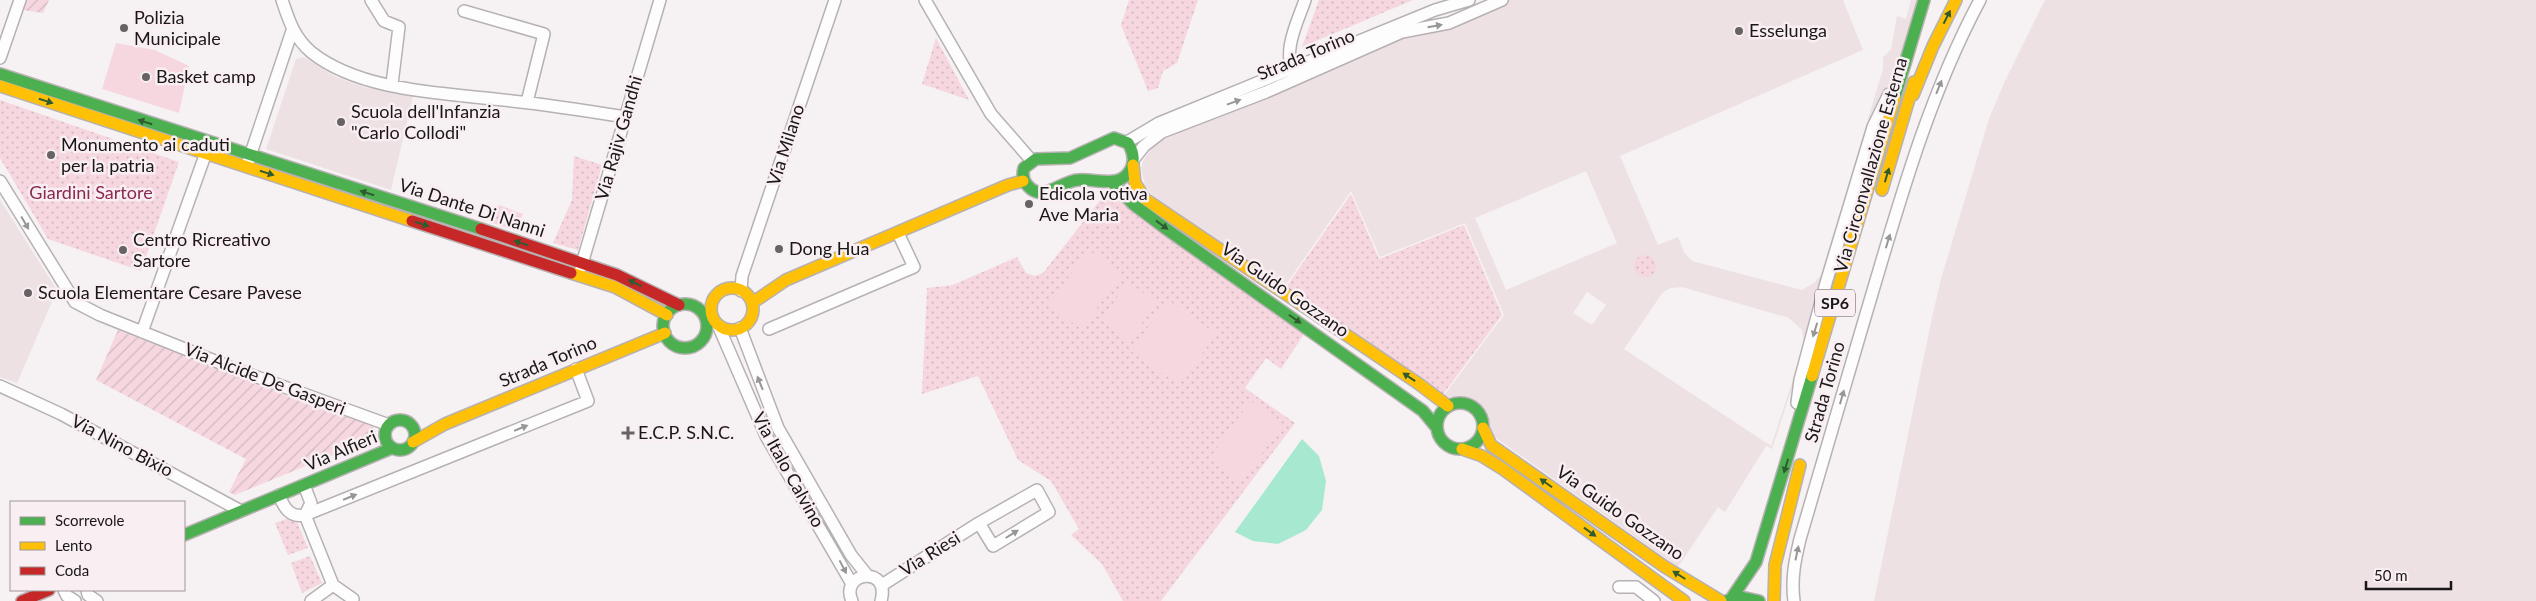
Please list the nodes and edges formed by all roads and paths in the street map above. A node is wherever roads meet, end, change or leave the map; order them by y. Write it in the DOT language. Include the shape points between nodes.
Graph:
graph roads {
  1 [pos="20,0"];
  2 [pos="282,0"];
  3 [pos="371,0"];
  4 [pos="660,0"];
  5 [pos="835,0"];
  6 [pos="925,0"];
  7 [pos="1305,0"];
  8 [pos="1469,0"];
  9 [pos="1502,0"];
  10 [pos="1924,0"];
  11 [pos="1935,0"];
  12 [pos="1956,0"];
  13 [pos="1980,0"];
  14 [pos="464,10"];
  15 [pos="292,31"];
  16 [pos="0,58"];
  17 [pos="0,74"];
  18 [pos="1293,74"];
  19 [pos="392,84"];
  20 [pos="0,86"];
  21 [pos="526,102"];
  22 [pos="1906,110"];
  23 [pos="625,117"];
  24 [pos="1127,142"];
  25 [pos="209,143"];
  26 [pos="205,154"];
  27 [pos="249,161"];
  28 [pos="1032,161"];
  29 [pos="1133,162"];
  30 [pos="0,181"];
  31 [pos="1023,181"];
  32 [pos="1112,182"];
  33 [pos="1878,204"];
  34 [pos="898,233"];
  35 [pos="582,262"];
  36 [pos="578,276"];
  37 [pos="741,291"];
  38 [pos="752,303"];
  39 [pos="679,305"];
  40 [pos="706,308"];
  41 [pos="667,314"];
  42 [pos="712,327"];
  43 [pos="740,328"];
  44 [pos="768,329"];
  45 [pos="142,332"];
  46 [pos="665,333"];
  47 [pos="576,370"];
  48 [pos="0,386"];
  49 [pos="1448,406"];
  50 [pos="446,424"];
  51 [pos="389,425"];
  52 [pos="412,426"];
  53 [pos="1437,428"];
  54 [pos="1483,428"];
  55 [pos="414,442"];
  56 [pos="392,448"];
  57 [pos="1462,449"];
  58 [pos="1802,457"];
  59 [pos="304,485"];
  60 [pos="279,495"];
  61 [pos="241,511"];
  62 [pos="305,515"];
  63 [pos="980,523"];
  64 [pos="185,535"];
  65 [pos="867,575"];
  66 [pos="852,584"];
  67 [pos="333,585"];
  68 [pos="882,585"];
  69 [pos="1619,587"];
  70 [pos="47,591"];
  71 [pos="64,591"];
  72 [pos="353,599"];
  73 [pos="850,600"];
  74 [pos="1726,600"];
  75 [pos="22,601"];
  76 [pos="76,601"];
  77 [pos="310,601"];
  78 [pos="881,601"];
  79 [pos="1654,601"];
  80 [pos="1684,601"];
  81 [pos="1759,601"];
  82 [pos="1774,601"];
  83 [pos="1794,601"];
  1 -- 16 [label="street"];
  2 -- 15 [label="street"];
  3 -- 19 [label="street" via="384,21 399,26"];
  4 -- 23 [label="street, Via Rajiv Gandhi"];
  5 -- 37 [label="street, Via Milano" via="742,276"];
  6 -- 28 [label="street" via="991,114"];
  7 -- 18 [label="street" via="1289,46"];
  8 -- 18 [label="street, Strada Torino" via="1434,10"];
  18 -- 9 [label="street, Strada Torino, one-way" via="1402,32 1450,23"];
  10 -- 74 [label="street, Via Circonvallazione Esterna / SP6, one-way" via="1756,562"];
  11 -- 22 [label="street, Via Circonvallazione Esterna"];
  22 -- 12 [label="street, one-way"];
  83 -- 13 [label="street, Strada Torino, one-way" via="1793,572 1800,539 1909,170 1937,89"];
  14 -- 21 [label="street" via="544,34"];
  15 -- 19 [label="street" via="310,51 329,64 370,80"];
  15 -- 27 [label="street"];
  25 -- 17 [label="street, Via Dante Di Nanni, one-way"];
  18 -- 24 [label="street, Strada Torino" via="1159,123"];
  29 -- 18 [label="street, Strada Torino, one-way" via="1144,146 1162,132"];
  19 -- 21 [label="street"];
  20 -- 26 [label="street, Via Dante Di Nanni, one-way"];
  21 -- 23 [label="street"];
  33 -- 22 [label="street, Via Circonvallazione Esterna, one-way"];
  23 -- 35 [label="street, Via Rajiv Gandhi"];
  24 -- 28 [label="street" via="1114,138 1068,159"];
  24 -- 29 [label="street, Via Guido Gozzano"];
  25 -- 26 [label="street"];
  25 -- 27 [label="street, Via Dante Di Nanni"];
  26 -- 27 [label="street, Via Dante Di Nanni"];
  26 -- 45 [label="street"];
  35 -- 27 [label="street, Via Dante Di Nanni, one-way"];
  27 -- 36 [label="street, Via Dante Di Nanni, one-way"];
  28 -- 31 [label="street" via="1025,166"];
  29 -- 32 [label="street" via="1124,177"];
  49 -- 29 [label="street, Via Guido Gozzano, one-way" via="1145,200 1135,184"];
  30 -- 45 [label="street, Via Alcide De Gasperi, one-way" via="75,302"];
  31 -- 32 [label="street" via="1029,189 1042,193 1076,180"];
  31 -- 34 [label="street"];
  32 -- 53 [label="street, Via Guido Gozzano, one-way" via="1133,204 1423,411"];
  34 -- 38 [label="street" via="786,280"];
  34 -- 44 [label="street" via="914,267"];
  35 -- 36 [label="street, Via Rajiv Gandhi"];
  39 -- 35 [label="street, Via Dante Di Nanni, one-way"];
  36 -- 41 [label="street, Via Dante Di Nanni" via="615,287"];
  37 -- 38 [label="street"];
  37 -- 40 [label="street" via="733,288 723,290"];
  38 -- 43 [label="street" via="751,318"];
  39 -- 40 [label="street"];
  39 -- 41 [label="street"];
  40 -- 42 [label="street" via="712,316"];
  41 -- 46 [label="street"];
  42 -- 43 [label="street"];
  42 -- 46 [label="street" via="701,341 690,347 676,346"];
  42 -- 66 [label="street, Via Italo Calvino, one-way" via="766,436"];
  65 -- 43 [label="street, Via Italo Calvino, one-way" via="851,555 778,428"];
  45 -- 51 [label="street, Via Alcide De Gasperi"];
  46 -- 47 [label="street, Strada Torino"];
  47 -- 50 [label="street, Strada Torino"];
  62 -- 47 [label="street, one-way" via="588,401"];
  48 -- 61 [label="street, Via Nino Bixio" via="61,414"];
  49 -- 53 [label="street" via="1440,415"];
  49 -- 54 [label="street" via="1462,403 1475,409"];
  50 -- 52 [label="street, Strada Torino"];
  50 -- 55 [label="street, Strada Torino"];
  51 -- 52 [label="street" via="400,420"];
  51 -- 56 [label="street" via="385,436"];
  52 -- 55 [label="street"];
  53 -- 57 [label="street" via="1444,443"];
  54 -- 57 [label="street" via="1476,442"];
  74 -- 54 [label="street, Via Guido Gozzano, one-way" via="1665,567 1491,445"];
  55 -- 56 [label="street" via="404,450"];
  56 -- 59 [label="street, Via Alfieri"];
  57 -- 80 [label="street, Via Guido Gozzano, one-way" via="1503,469"];
  58 -- 82 [label="street" via="1775,565"];
  59 -- 60 [label="street, Via Alfieri"];
  59 -- 62 [label="street, Via Alfieri" via="311,503"];
  60 -- 61 [label="street, Via Alfieri"];
  60 -- 62 [label="street" via="286,510"];
  61 -- 64 [label="street, Via Alfieri"];
  62 -- 67 [label="street, Via Alfieri"];
  63 -- 63 [label="street, Via Riesi, one-way" via="993,546 1049,512 1037,490"];
  63 -- 68 [label="street, Via Riesi"];
  65 -- 66 [label="street"];
  65 -- 68 [label="street, Via Italo Calvino"];
  66 -- 73 [label="street"];
  67 -- 72 [label="street"];
  67 -- 77 [label="street"];
  68 -- 78 [label="street"];
  69 -- 79 [label="street" via="1636,588"];
  70 -- 75 [label="street"];
  71 -- 76 [label="street"];
  74 -- 81 [label="street" via="1741,597"];
}
